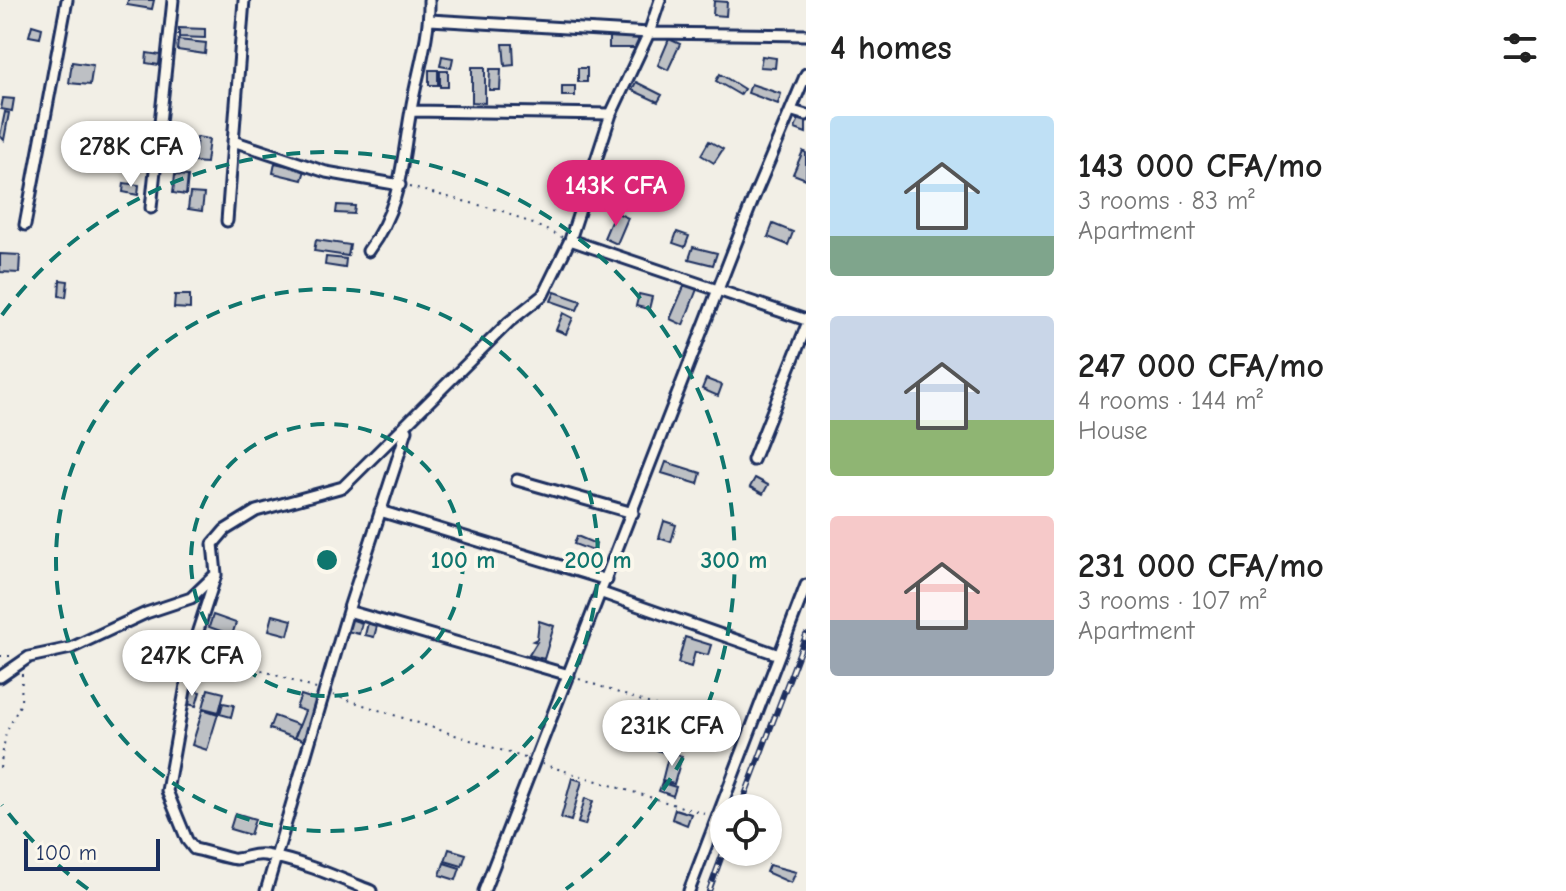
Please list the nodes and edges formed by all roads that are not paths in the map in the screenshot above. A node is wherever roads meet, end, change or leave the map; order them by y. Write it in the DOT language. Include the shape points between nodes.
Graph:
graph roads {
  1 [pos="67,0"];
  2 [pos="173,0"];
  3 [pos="244,0"];
  4 [pos="429,0"];
  5 [pos="660,0"];
  6 [pos="430,20"];
  7 [pos="649,33"];
  8 [pos="806,35"];
  9 [pos="806,74"];
  10 [pos="411,111"];
  11 [pos="793,111"];
  12 [pos="611,114"];
  13 [pos="806,115"];
  14 [pos="233,141"];
  15 [pos="400,185"];
  16 [pos="151,208"];
  17 [pos="227,221"];
  18 [pos="25,225"];
  19 [pos="570,240"];
  20 [pos="368,251"];
  21 [pos="718,292"];
  22 [pos="806,320"];
  23 [pos="806,327"];
  24 [pos="408,427"];
  25 [pos="753,460"];
  26 [pos="517,480"];
  27 [pos="380,511"];
  28 [pos="633,513"];
  29 [pos="216,574"];
  30 [pos="607,580"];
  31 [pos="806,585"];
  32 [pos="602,593"];
  33 [pos="348,611"];
  34 [pos="779,655"];
  35 [pos="569,675"];
  36 [pos="0,677"];
  37 [pos="277,857"];
  38 [pos="266,891"];
  39 [pos="371,891"];
  40 [pos="484,891"];
  41 [pos="689,891"];
  1 -- 18 [label="street"];
  2 -- 16 [label="street"];
  3 -- 14 [label="street"];
  4 -- 6 [label="street"];
  5 -- 7 [label="street"];
  6 -- 7 [label="street"];
  6 -- 10 [label="street"];
  7 -- 8 [label="street"];
  7 -- 12 [label="street"];
  9 -- 11 [label="street"];
  10 -- 12 [label="street"];
  10 -- 15 [label="street"];
  11 -- 13 [label="street"];
  11 -- 21 [label="street"];
  12 -- 19 [label="street"];
  14 -- 15 [label="street" via="326,172"];
  14 -- 17 [label="street"];
  15 -- 20 [label="street" via="385,227"];
  19 -- 21 [label="street"];
  19 -- 24 [label="street" via="543,295 509,322"];
  21 -- 22 [label="street"];
  21 -- 28 [label="street"];
  23 -- 25 [label="street"];
  24 -- 27 [label="street"];
  24 -- 29 [label="street" via="343,487 256,511 225,530 213,544"];
  26 -- 28 [label="street"];
  27 -- 30 [label="street"];
  27 -- 33 [label="street"];
  28 -- 30 [label="street"];
  29 -- 36 [label="street" via="191,598 71,648 29,657"];
  29 -- 37 [label="street" via="193,646 167,791 194,849 237,859 250,853"];
  30 -- 32 [label="street"];
  31 -- 34 [label="street"];
  32 -- 34 [label="street"];
  32 -- 35 [label="street"];
  33 -- 35 [label="street"];
  33 -- 37 [label="street"];
  34 -- 41 [label="street"];
  35 -- 40 [label="street"];
  37 -- 38 [label="street"];
  37 -- 39 [label="street"];
}
